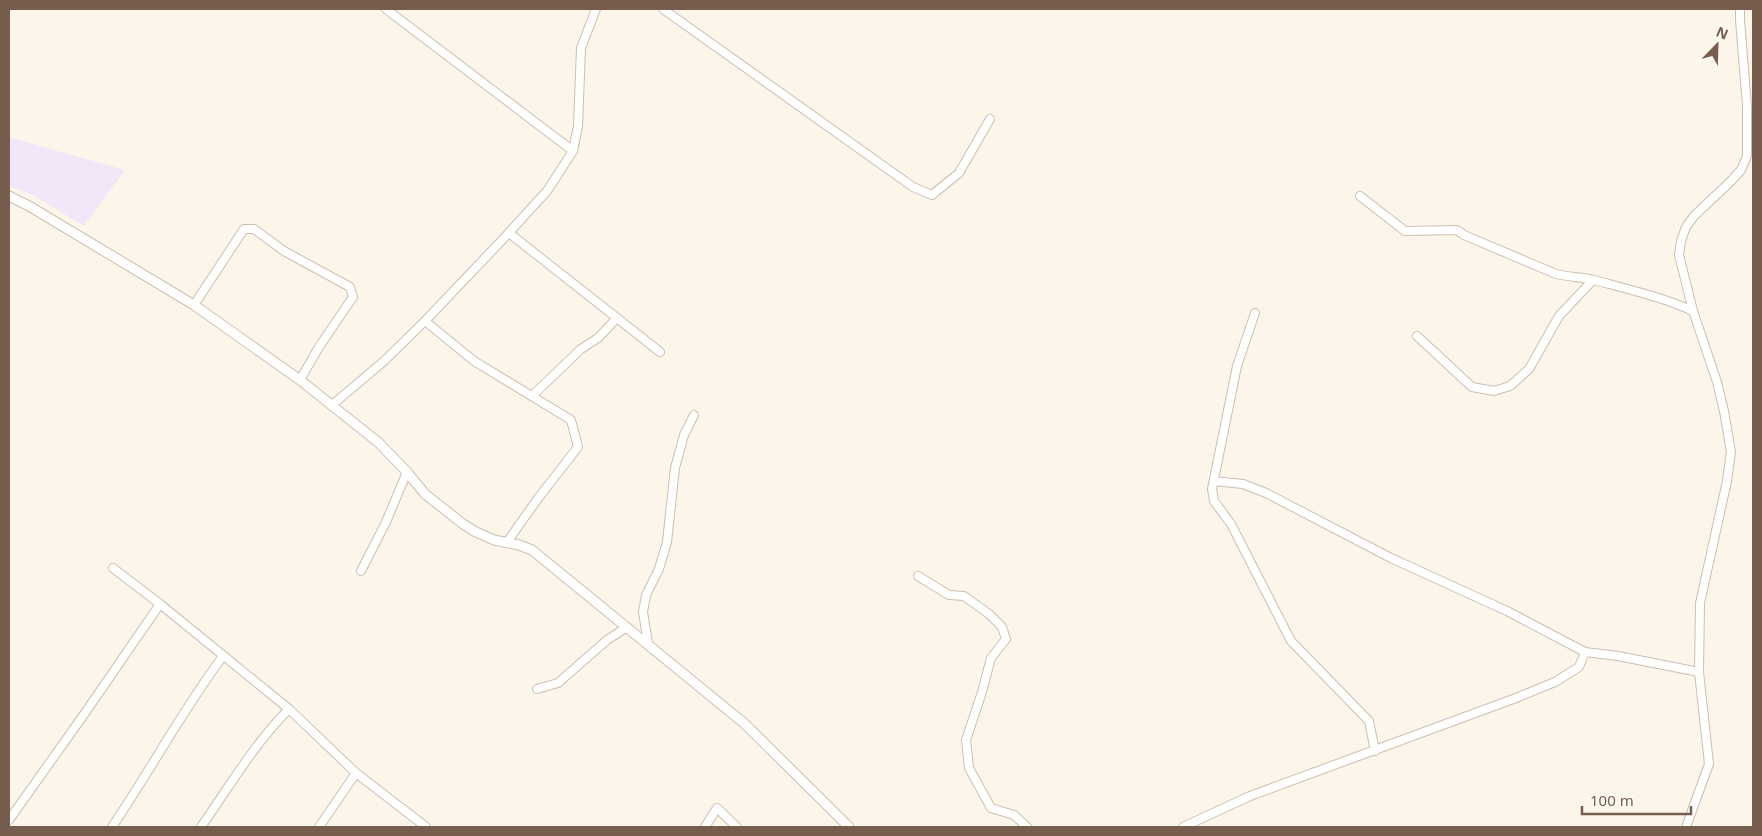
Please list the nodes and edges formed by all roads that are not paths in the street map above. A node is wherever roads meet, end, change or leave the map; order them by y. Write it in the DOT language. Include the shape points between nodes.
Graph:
graph roads {
  1 [pos="386,9"];
  2 [pos="596,9"];
  3 [pos="663,9"];
  4 [pos="1740,9"];
  5 [pos="990,119"];
  6 [pos="573,151"];
  7 [pos="9,196"];
  8 [pos="1360,196"];
  9 [pos="509,233"];
  10 [pos="1592,280"];
  11 [pos="194,305"];
  12 [pos="1693,311"];
  13 [pos="1255,313"];
  14 [pos="617,318"];
  15 [pos="425,321"];
  16 [pos="1417,336"];
  17 [pos="660,352"];
  18 [pos="300,380"];
  19 [pos="532,396"];
  20 [pos="332,405"];
  21 [pos="694,415"];
  22 [pos="407,472"];
  23 [pos="1214,481"];
  24 [pos="507,542"];
  25 [pos="113,568"];
  26 [pos="361,571"];
  27 [pos="918,576"];
  28 [pos="160,604"];
  29 [pos="627,627"];
  30 [pos="648,643"];
  31 [pos="1585,652"];
  32 [pos="223,656"];
  33 [pos="1699,672"];
  34 [pos="537,690"];
  35 [pos="289,709"];
  36 [pos="1375,751"];
  37 [pos="356,773"];
  38 [pos="9,820"];
  39 [pos="112,827"];
  40 [pos="201,827"];
  41 [pos="319,827"];
  42 [pos="426,827"];
  43 [pos="705,827"];
  44 [pos="737,827"];
  45 [pos="849,827"];
  46 [pos="1027,827"];
  47 [pos="1183,827"];
  48 [pos="1686,827"];
  1 -- 6 [label="street"];
  2 -- 6 [label="street" via="581,48 578,126"];
  3 -- 5 [label="street" via="913,186 932,195 959,173"];
  4 -- 12 [label="street" via="1748,156 1730,182 1694,216 1681,241 1679,255"];
  6 -- 9 [label="street" via="547,191"];
  7 -- 11 [label="street"];
  8 -- 10 [label="street" via="1405,232 1457,230 1556,274"];
  9 -- 14 [label="street"];
  9 -- 15 [label="street"];
  10 -- 12 [label="street" via="1666,299"];
  10 -- 16 [label="street" via="1559,316 1529,369 1510,386 1494,392 1472,387"];
  11 -- 18 [label="street"];
  11 -- 18 [label="street" via="244,229 254,229 284,251 350,287 353,297"];
  12 -- 33 [label="street" via="1717,382 1731,452 1700,602"];
  13 -- 23 [label="street" via="1237,366"];
  14 -- 17 [label="street"];
  14 -- 19 [label="street"];
  15 -- 19 [label="street" via="474,361"];
  15 -- 20 [label="street"];
  18 -- 20 [label="street"];
  19 -- 24 [label="street" via="571,420 578,447"];
  20 -- 22 [label="street"];
  21 -- 30 [label="street" via="684,435 675,468 667,542 659,569 646,595 643,612"];
  22 -- 24 [label="street" via="425,494 463,524 494,540"];
  22 -- 26 [label="street"];
  23 -- 31 [label="street" via="1244,484 1266,492 1391,558 1507,611"];
  23 -- 36 [label="street" via="1214,501 1231,524 1291,641 1369,721"];
  24 -- 29 [label="street" via="532,550"];
  25 -- 28 [label="street"];
  27 -- 46 [label="street" via="948,595 964,596 1002,627 1006,639 991,658 966,740 966,754 969,768 991,808 1014,816"];
  28 -- 32 [label="street"];
  28 -- 38 [label="street"];
  29 -- 30 [label="street"];
  29 -- 34 [label="street" via="607,640 558,683"];
  30 -- 45 [label="street" via="745,724"];
  31 -- 33 [label="street"];
  31 -- 36 [label="street" via="1579,667 1556,682"];
  32 -- 35 [label="street"];
  32 -- 39 [label="street" via="190,702"];
  33 -- 48 [label="street" via="1709,764"];
  35 -- 37 [label="street"];
  35 -- 40 [label="street" via="273,725"];
  36 -- 47 [label="street" via="1250,796"];
  37 -- 41 [label="street"];
  37 -- 42 [label="street"];
  43 -- 44 [label="street" via="717,808"];
}
